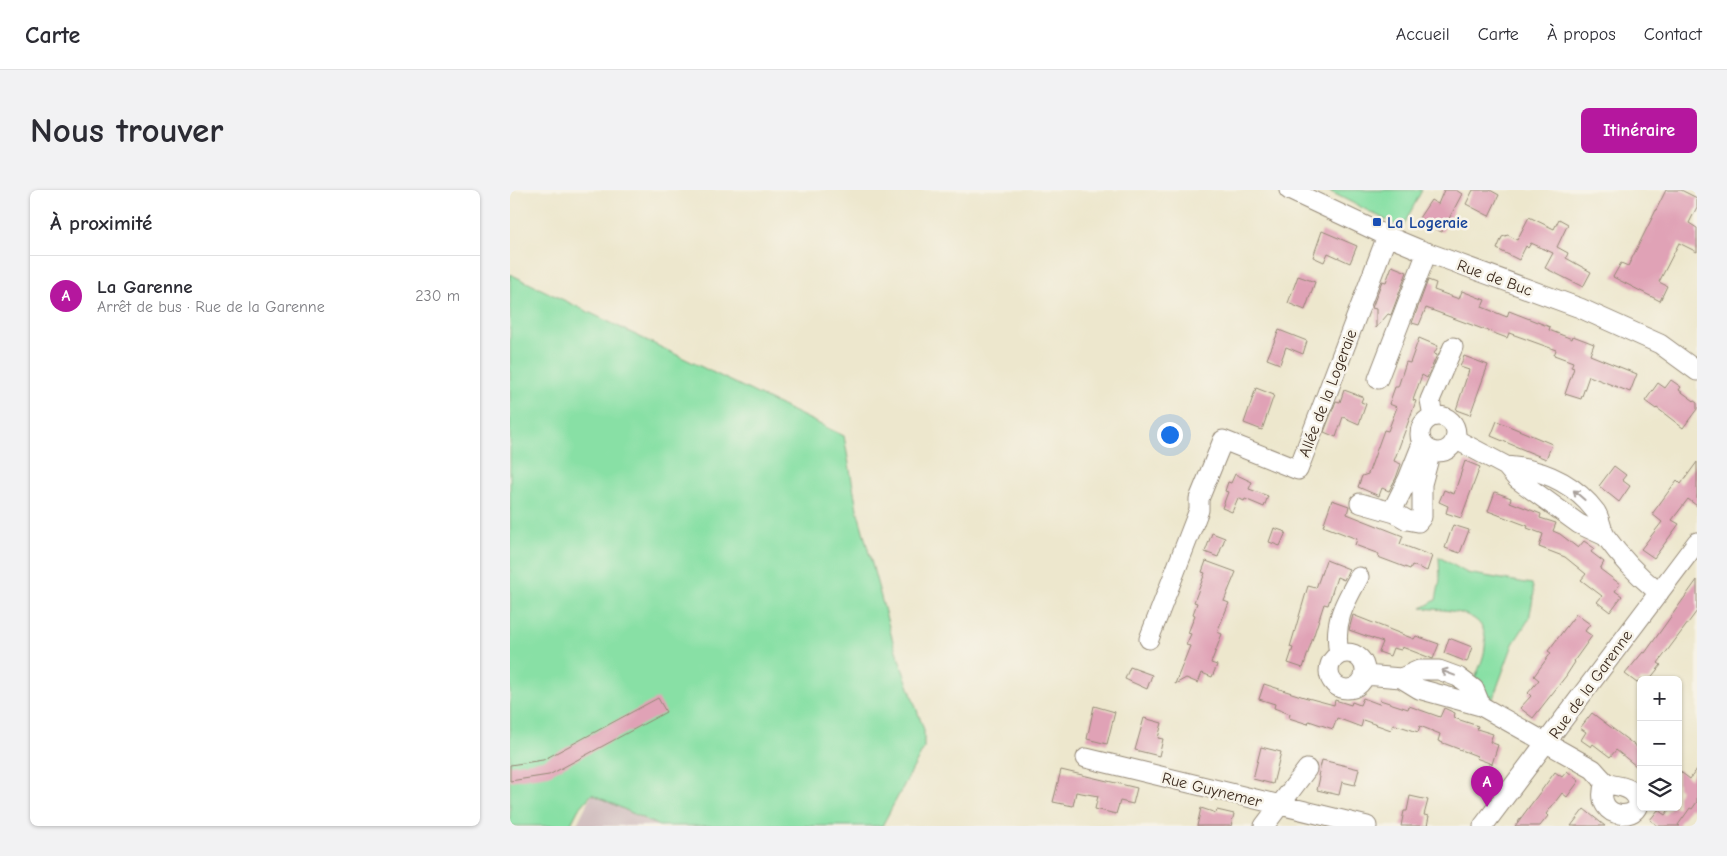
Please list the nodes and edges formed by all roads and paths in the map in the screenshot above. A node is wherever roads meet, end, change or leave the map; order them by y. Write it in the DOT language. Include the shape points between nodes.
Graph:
graph roads {
  1 [pos="1289,190"];
  2 [pos="1387,236"];
  3 [pos="1427,252"];
  4 [pos="1453,347"];
  5 [pos="1697,371"];
  6 [pos="1378,380"];
  7 [pos="1433,416"];
  8 [pos="1455,439"];
  9 [pos="1427,448"];
  10 [pos="1360,503"];
  11 [pos="1395,513"];
  12 [pos="1697,542"];
  13 [pos="1359,577"];
  14 [pos="1659,594"];
  15 [pos="1148,639"];
  16 [pos="1339,654"];
  17 [pos="1365,675"];
  18 [pos="1546,744"];
  19 [pos="1086,758"];
  20 [pos="1307,769"];
  21 [pos="1605,782"];
  22 [pos="1279,806"];
  23 [pos="1264,826"];
  24 [pos="1368,826"];
  25 [pos="1483,826"];
  1 -- 2 [label="street, Rue de Buc"];
  2 -- 3 [label="street, Rue de Buc"];
  2 -- 15 [label="street, Allée de la Logeraie" via="1298,470 1223,440"];
  3 -- 5 [label="street, Rue de Buc" via="1580,308 1660,344"];
  3 -- 6 [label="street"];
  4 -- 7 [label="street" via="1430,400"];
  7 -- 8 [label="street" via="1449,419 1455,428"];
  7 -- 9 [label="street" via="1428,418 1419,433"];
  8 -- 9 [label="street" via="1449,449 1443,451"];
  8 -- 14 [label="street" via="1506,466 1552,476 1580,494 1597,514 1605,536 1638,576"];
  9 -- 11 [label="street" via="1395,505"];
  9 -- 11 [label="street" via="1422,517 1418,522"];
  10 -- 11 [label="street"];
  12 -- 14 [label="street, Rue de la Garenne"];
  13 -- 16 [label="street" via="1341,611 1336,641"];
  14 -- 18 [label="street, Rue de la Garenne"];
  16 -- 17 [label="street" via="1350,652 1361,658"];
  16 -- 17 [label="street" via="1328,670 1336,686 1353,688"];
  17 -- 18 [label="street" via="1401,678 1419,670 1439,670 1458,677 1474,689 1480,706"];
  18 -- 21 [label="street" via="1593,769"];
  18 -- 25 [label="street, Rue de la Garenne"];
  19 -- 22 [label="street, Rue Guynemer"];
  20 -- 22 [label="street"];
  22 -- 23 [label="street"];
  22 -- 24 [label="street, Rue Guynemer"];
}
